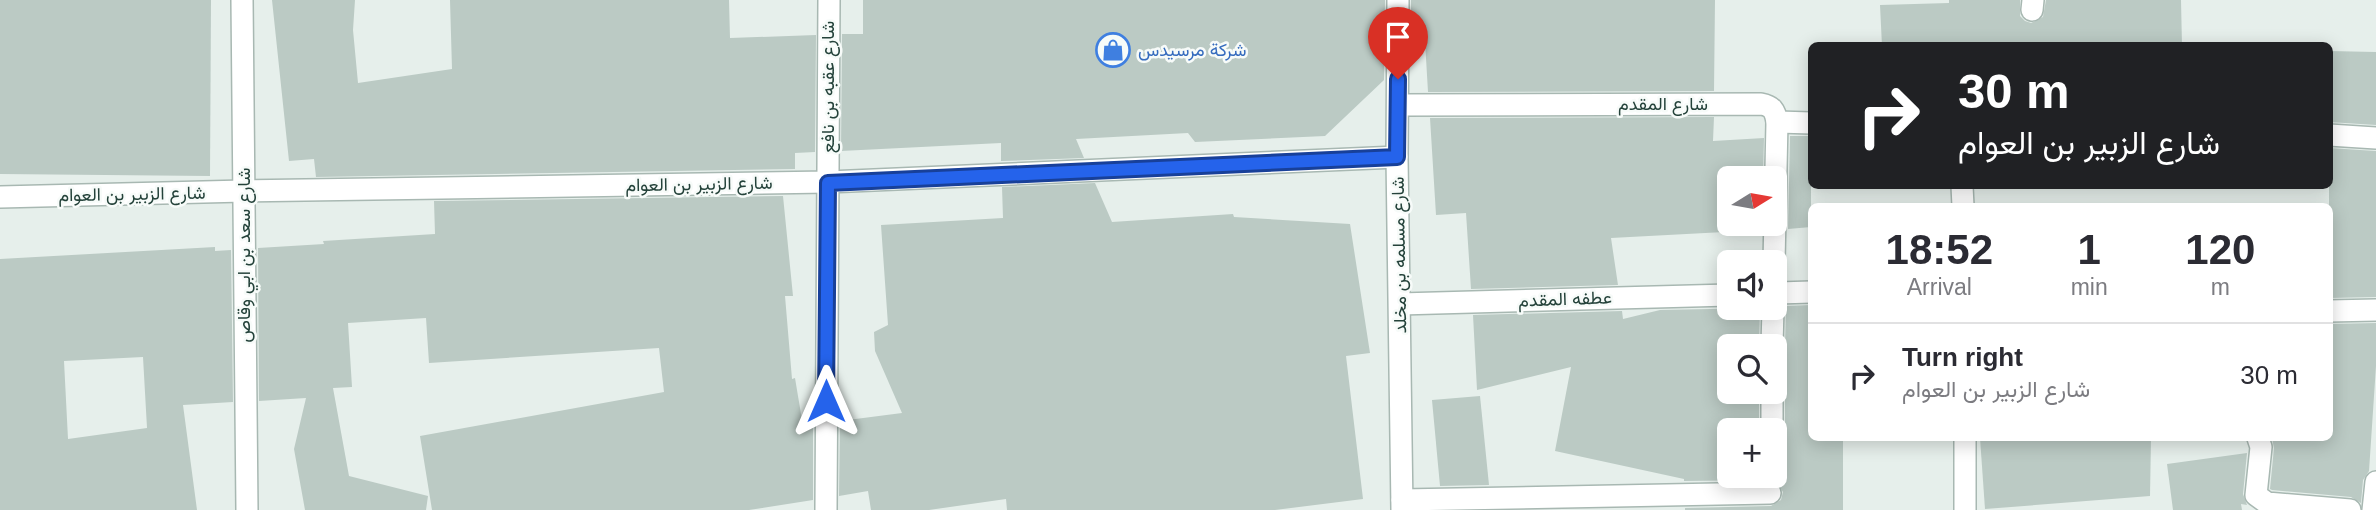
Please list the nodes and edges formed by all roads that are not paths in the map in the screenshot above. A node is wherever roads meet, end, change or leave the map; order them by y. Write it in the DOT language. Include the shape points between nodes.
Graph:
graph roads {
  1 [pos="242,0"];
  2 [pos="829,0"];
  3 [pos="1398,0"];
  4 [pos="1398,105"];
  5 [pos="1777,122"];
  6 [pos="1808,123"];
  7 [pos="2333,135"];
  8 [pos="2376,138"];
  9 [pos="1397,157"];
  10 [pos="828,183"];
  11 [pos="244,191"];
  12 [pos="0,197"];
  13 [pos="1774,250"];
  14 [pos="1808,292"];
  15 [pos="1787,293"];
  16 [pos="1717,295"];
  17 [pos="1400,304"];
  18 [pos="2376,310"];
  19 [pos="2333,311"];
  20 [pos="1965,441"];
  21 [pos="2259,441"];
  22 [pos="2376,482"];
  23 [pos="1770,493"];
  24 [pos="1402,505"];
  25 [pos="247,510"];
  26 [pos="826,510"];
  27 [pos="1965,510"];
  28 [pos="2350,510"];
  29 [pos="2373,510"];
  1 -- 11 [label="street, شارع سعد بن ابي وقاص"];
  2 -- 10 [label="street, شارع عقبه بن نافع"];
  3 -- 4 [label="street, شارع مسلمه بن مخلد"];
  4 -- 5 [label="street, شارع المقدم" via="1761,104 1775,111"];
  4 -- 9 [label="street, شارع مسلمه بن مخلد"];
  5 -- 6 [label="street"];
  5 -- 13 [label="street"];
  7 -- 8 [label="street"];
  9 -- 10 [label="street, شارع الزبير بن العوام"];
  9 -- 17 [label="street, شارع مسلمه بن مخلد"];
  10 -- 11 [label="street, شارع الزبير بن العوام"];
  10 -- 26 [label="street, شارع عقبه بن نافع"];
  11 -- 12 [label="street, شارع الزبير بن العوام"];
  11 -- 25 [label="street, شارع سعد بن ابي وقاص"];
  14 -- 15 [label="street"];
  16 -- 17 [label="street, عطفه المقدم"];
  17 -- 24 [label="street, شارع مسلمه بن مخلد"];
  18 -- 19 [label="street"];
  20 -- 27 [label="street"];
  21 -- 28 [label="street" via="2256,495 2267,503"];
  22 -- 29 [label="street"];
  23 -- 24 [label="street"];
}
